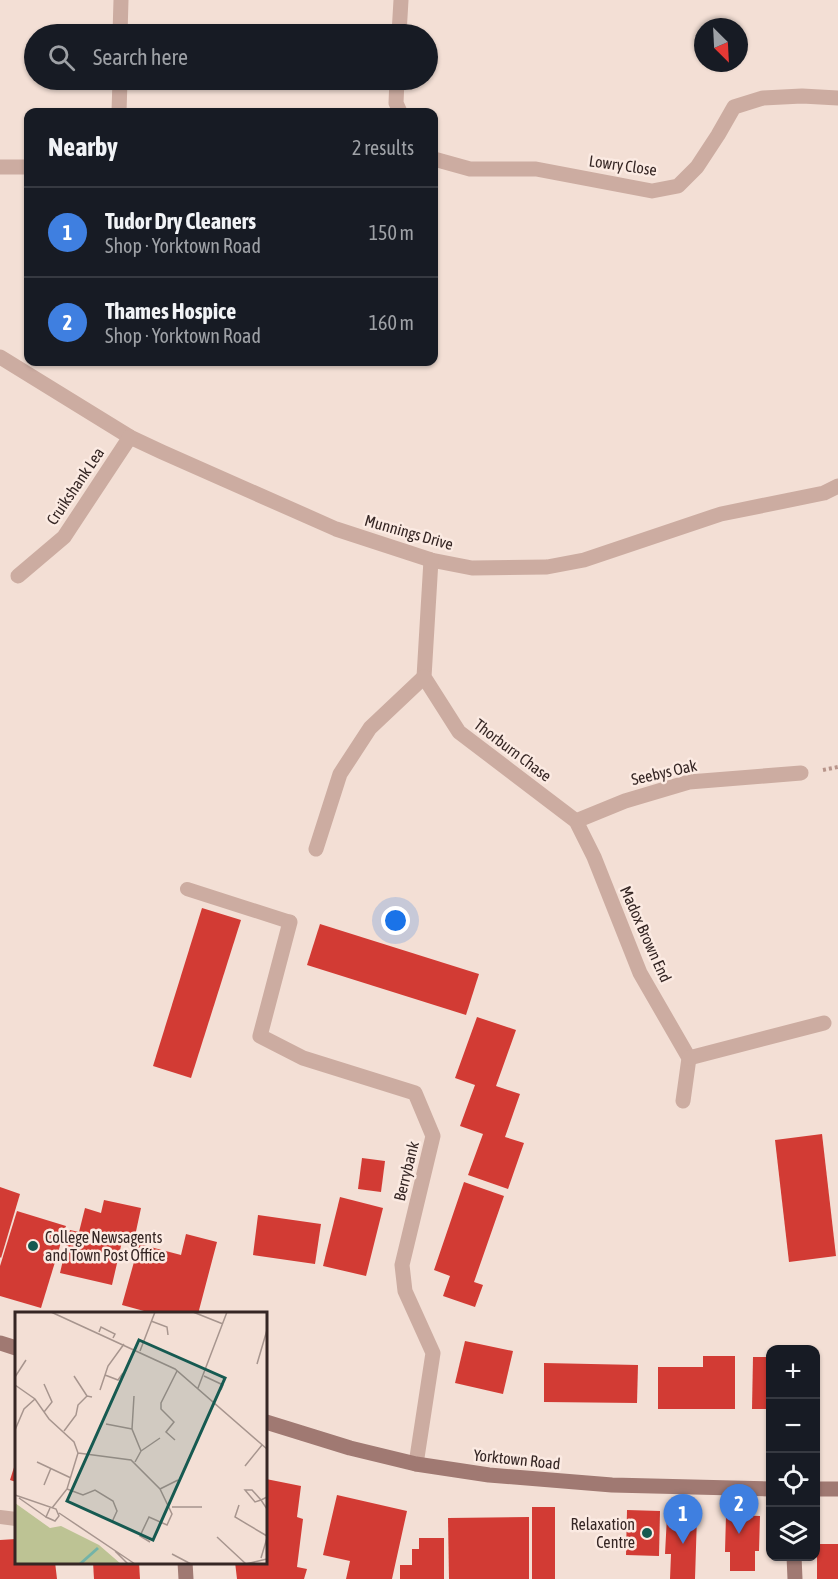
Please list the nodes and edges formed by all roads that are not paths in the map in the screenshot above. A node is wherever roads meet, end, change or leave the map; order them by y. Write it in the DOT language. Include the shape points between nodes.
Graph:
graph roads {
  1 [pos="121,0"];
  2 [pos="401,0"];
  3 [pos="120,24"];
  4 [pos="400,24"];
  5 [pos="120,90"];
  6 [pos="397,90"];
  7 [pos="838,98"];
  8 [pos="120,108"];
  9 [pos="398,108"];
  10 [pos="438,160"];
  11 [pos="0,167"];
  12 [pos="24,167"];
  13 [pos="0,357"];
  14 [pos="130,436"];
  15 [pos="838,486"];
  16 [pos="431,560"];
  17 [pos="18,576"];
  18 [pos="424,677"];
  19 [pos="801,773"];
  20 [pos="576,821"];
  21 [pos="316,849"];
  22 [pos="188,889"];
  23 [pos="290,922"];
  24 [pos="824,1023"];
  25 [pos="689,1058"];
  26 [pos="683,1101"];
  27 [pos="0,1343"];
  28 [pos="15,1348"];
  29 [pos="267,1422"];
  30 [pos="416,1464"];
  31 [pos="766,1489"];
  32 [pos="838,1489"];
  33 [pos="820,1490"];
  34 [pos="0,1517"];
  35 [pos="15,1519"];
  36 [pos="794,1561"];
  37 [pos="185,1564"];
  38 [pos="186,1579"];
  39 [pos="795,1579"];
  1 -- 3 [label="street"];
  2 -- 4 [label="street"];
  5 -- 8 [label="street"];
  6 -- 9 [label="street"];
  7 -- 10 [label="street, Lowry Close" via="762,98 734,107 697,167 678,186 652,191 536,169 470,169"];
  11 -- 12 [label="street"];
  13 -- 14 [label="street, Munnings Drive"];
  14 -- 16 [label="street, Munnings Drive" via="336,529"];
  14 -- 17 [label="street, Cruikshank Lea" via="64,537"];
  15 -- 16 [label="street, Munnings Drive" via="824,493 721,514 584,560 547,567 472,568"];
  16 -- 18 [label="street"];
  18 -- 20 [label="street, Thorburn Chase" via="459,732"];
  18 -- 21 [label="street" via="370,728 340,774"];
  19 -- 20 [label="street, Seebys Oak" via="689,782"];
  20 -- 25 [label="street, Madox Brown End" via="640,973"];
  22 -- 23 [label="lane"];
  23 -- 30 [label="street, Berrybank" via="260,1036 303,1058 416,1094 433,1136 402,1265 405,1291 433,1353"];
  24 -- 25 [label="street"];
  25 -- 26 [label="street"];
  27 -- 28 [label="street"];
  29 -- 30 [label="street, Yorktown Road"];
  30 -- 31 [label="street, Yorktown Road" via="564,1482"];
  32 -- 33 [label="street"];
  34 -- 35 [label="lane"];
  36 -- 39 [label="street"];
  37 -- 38 [label="street"];
}
